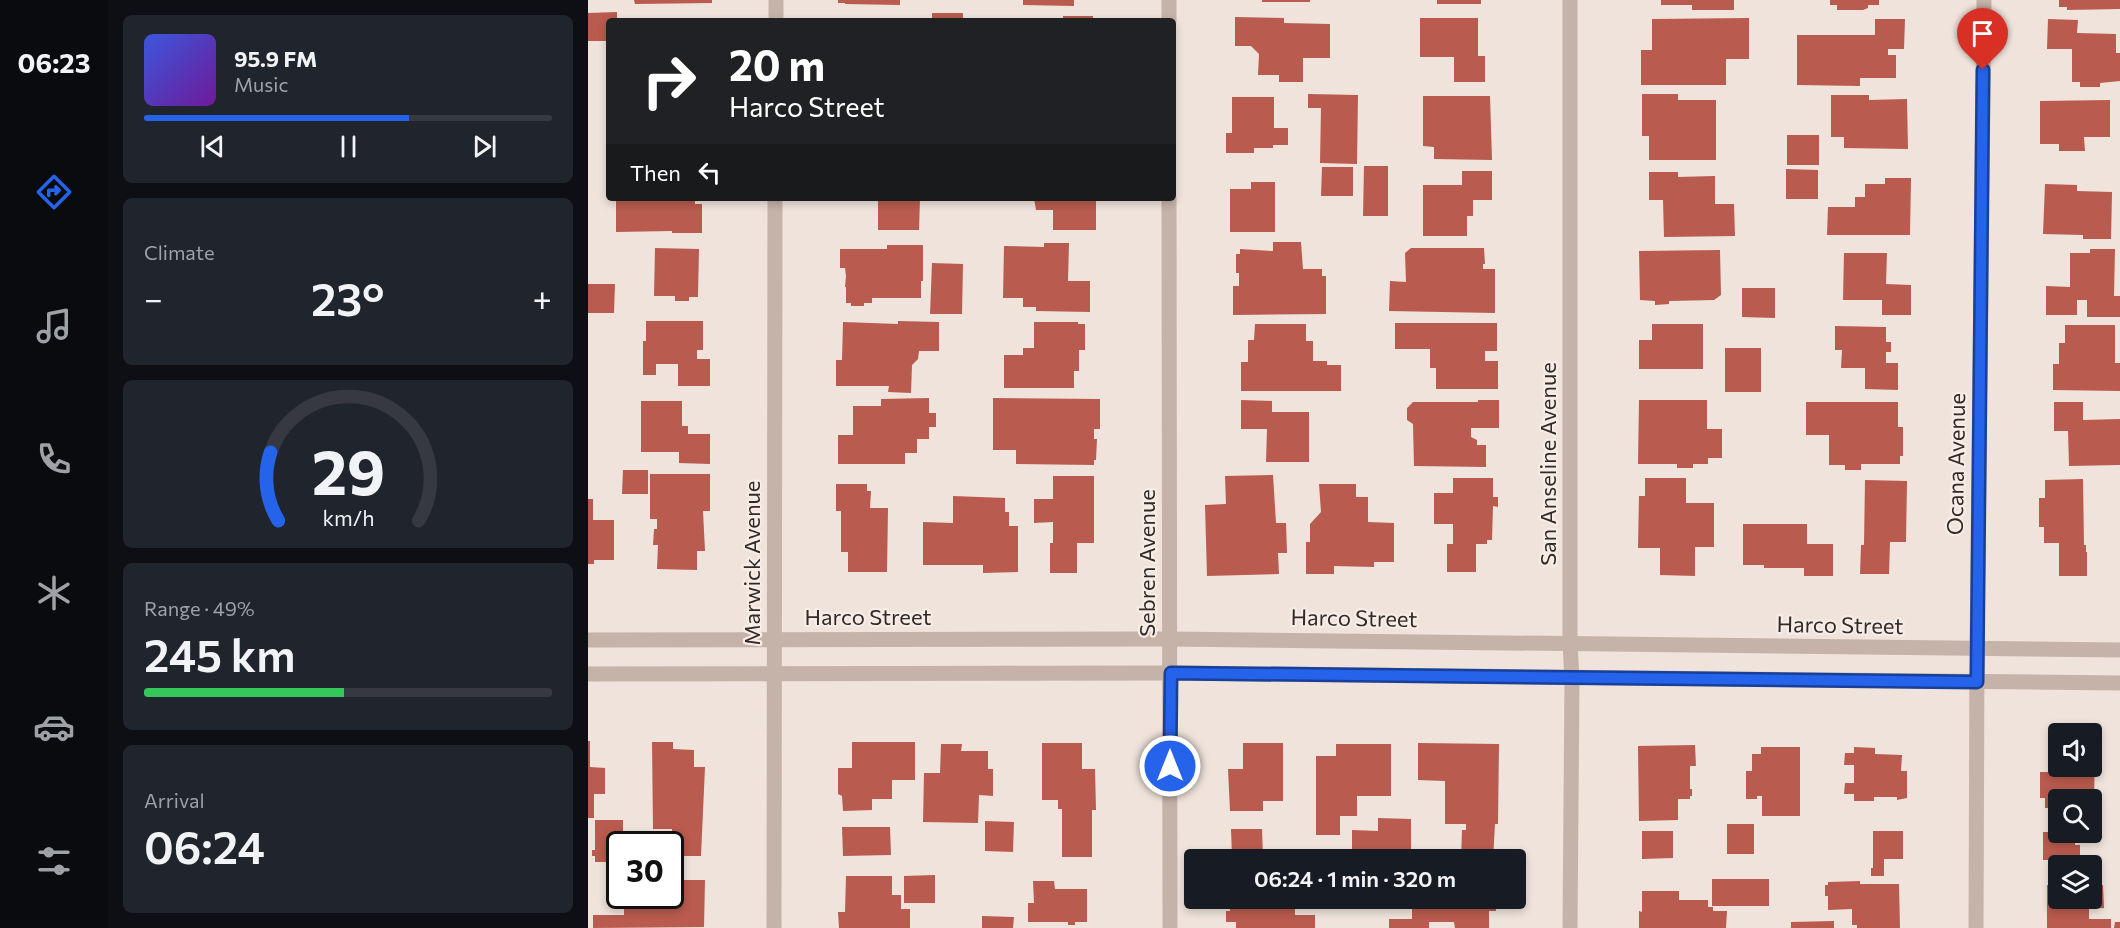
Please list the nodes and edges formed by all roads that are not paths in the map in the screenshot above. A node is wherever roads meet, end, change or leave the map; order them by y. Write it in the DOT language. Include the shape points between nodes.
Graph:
graph roads {
  1 [pos="776,0"];
  2 [pos="1169,0"];
  3 [pos="1570,0"];
  4 [pos="1984,0"];
  5 [pos="776,18"];
  6 [pos="1169,18"];
  7 [pos="775,201"];
  8 [pos="1169,201"];
  9 [pos="1169,639"];
  10 [pos="588,640"];
  11 [pos="774,640"];
  12 [pos="1570,642"];
  13 [pos="1977,649"];
  14 [pos="2120,650"];
  15 [pos="1171,673"];
  16 [pos="588,674"];
  17 [pos="774,674"];
  18 [pos="1572,678"];
  19 [pos="1977,682"];
  20 [pos="2120,683"];
  21 [pos="774,928"];
  22 [pos="1170,928"];
  23 [pos="1570,928"];
  24 [pos="1976,928"];
  1 -- 5 [label="street"];
  2 -- 6 [label="street"];
  3 -- 12 [label="street, San Anseline Avenue"];
  4 -- 13 [label="street, Ocana Avenue"];
  7 -- 11 [label="street, Marwick Avenue"];
  8 -- 9 [label="street, Sebren Avenue"];
  9 -- 11 [label="street, Harco Street"];
  9 -- 12 [label="street, Harco Street"];
  9 -- 15 [label="street, Sebren Avenue"];
  10 -- 11 [label="street, Harco Street"];
  11 -- 17 [label="street, Marwick Avenue"];
  12 -- 13 [label="street, Harco Street"];
  12 -- 18 [label="street, San Anseline Avenue"];
  13 -- 14 [label="street, Harco Street"];
  13 -- 19 [label="street, Ocana Avenue"];
  15 -- 17 [label="street"];
  15 -- 18 [label="street"];
  15 -- 22 [label="street, Sebren Avenue"];
  16 -- 17 [label="street"];
  17 -- 21 [label="street, Marwick Avenue"];
  18 -- 19 [label="street"];
  18 -- 23 [label="street, San Anseline Avenue"];
  19 -- 20 [label="street"];
  19 -- 24 [label="street, Ocana Avenue"];
}
